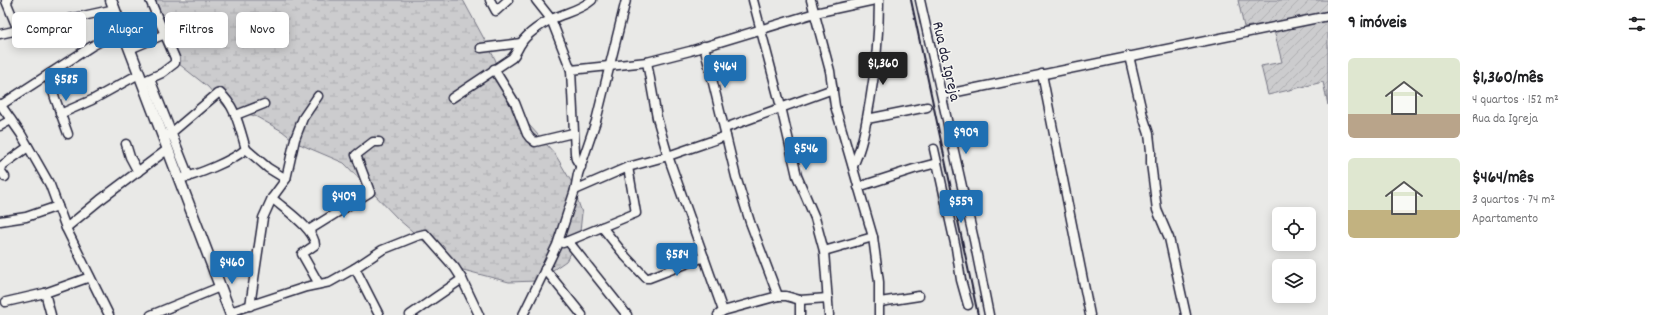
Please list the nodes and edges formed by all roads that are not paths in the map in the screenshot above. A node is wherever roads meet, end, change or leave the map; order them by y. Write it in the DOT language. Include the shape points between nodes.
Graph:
graph roads {
  1 [pos="8,0"];
  2 [pos="150,0"];
  3 [pos="490,0"];
  4 [pos="508,0"];
  5 [pos="536,0"];
  6 [pos="592,0"];
  7 [pos="626,0"];
  8 [pos="753,0"];
  9 [pos="811,0"];
  10 [pos="875,0"];
  11 [pos="879,0"];
  12 [pos="920,0"];
  13 [pos="113,4"];
  14 [pos="815,13"];
  15 [pos="86,15"];
  16 [pos="12,16"];
  17 [pos="1328,16"];
  18 [pos="551,19"];
  19 [pos="761,29"];
  20 [pos="12,31"];
  21 [pos="0,34"];
  22 [pos="165,34"];
  23 [pos="521,43"];
  24 [pos="94,45"];
  25 [pos="704,46"];
  26 [pos="171,48"];
  27 [pos="480,48"];
  28 [pos="130,49"];
  29 [pos="1129,56"];
  30 [pos="647,62"];
  31 [pos="610,66"];
  32 [pos="494,69"];
  33 [pos="571,70"];
  34 [pos="48,74"];
  35 [pos="1042,74"];
  36 [pos="144,79"];
  37 [pos="833,89"];
  38 [pos="942,95"];
  39 [pos="318,96"];
  40 [pos="452,98"];
  41 [pos="264,104"];
  42 [pos="0,105"];
  43 [pos="781,107"];
  44 [pos="927,107"];
  45 [pos="60,114"];
  46 [pos="236,115"];
  47 [pos="867,119"];
  48 [pos="12,120"];
  49 [pos="0,126"];
  50 [pos="725,132"];
  51 [pos="573,133"];
  52 [pos="68,134"];
  53 [pos="168,136"];
  54 [pos="379,142"];
  55 [pos="126,144"];
  56 [pos="28,147"];
  57 [pos="168,149"];
  58 [pos="246,149"];
  59 [pos="934,149"];
  60 [pos="668,156"];
  61 [pos="937,163"];
  62 [pos="853,166"];
  63 [pos="581,167"];
  64 [pos="628,167"];
  65 [pos="0,169"];
  66 [pos="138,172"];
  67 [pos="5,177"];
  68 [pos="184,178"];
  69 [pos="286,179"];
  70 [pos="858,187"];
  71 [pos="575,190"];
  72 [pos="272,198"];
  73 [pos="58,206"];
  74 [pos="0,221"];
  75 [pos="602,227"];
  76 [pos="66,228"];
  77 [pos="309,230"];
  78 [pos="873,237"];
  79 [pos="568,242"];
  80 [pos="557,245"];
  81 [pos="824,251"];
  82 [pos="704,257"];
  83 [pos="355,268"];
  84 [pos="545,269"];
  85 [pos="90,276"];
  86 [pos="462,279"];
  87 [pos="318,284"];
  88 [pos="220,287"];
  89 [pos="45,293"];
  90 [pos="778,296"];
  91 [pos="919,296"];
  92 [pos="828,298"];
  93 [pos="800,300"];
  94 [pos="6,302"];
  95 [pos="880,302"];
  96 [pos="968,305"];
  97 [pos="250,306"];
  98 [pos="230,313"];
  99 [pos="721,313"];
  100 [pos="414,314"];
  101 [pos="51,315"];
  102 [pos="109,315"];
  103 [pos="151,315"];
  104 [pos="379,315"];
  105 [pos="479,315"];
  106 [pos="523,315"];
  107 [pos="582,315"];
  108 [pos="627,315"];
  109 [pos="800,315"];
  110 [pos="829,315"];
  111 [pos="879,315"];
  112 [pos="989,315"];
  113 [pos="1090,315"];
  114 [pos="1186,315"];
  1 -- 16 [label="street" via="6,1"];
  2 -- 22 [label="street"];
  3 -- 4 [label="street" via="496,11"];
  5 -- 18 [label="street"];
  6 -- 18 [label="street"];
  7 -- 31 [label="street"];
  8 -- 19 [label="street"];
  9 -- 14 [label="street"];
  10 -- 14 [label="street"];
  11 -- 47 [label="street" via="878,48"];
  12 -- 38 [label="street, Rua da Igreja"];
  13 -- 15 [label="street"];
  14 -- 19 [label="street"];
  14 -- 37 [label="street"];
  17 -- 29 [label="street"];
  18 -- 23 [label="street"];
  18 -- 33 [label="street"];
  19 -- 25 [label="street"];
  19 -- 43 [label="street"];
  20 -- 21 [label="street"];
  22 -- 28 [label="street"];
  23 -- 27 [label="street"];
  23 -- 32 [label="street" via="512,58"];
  24 -- 34 [label="street"];
  25 -- 30 [label="street"];
  25 -- 50 [label="street"];
  26 -- 36 [label="street" via="175,63 162,73"];
  28 -- 36 [label="street"];
  29 -- 35 [label="street"];
  29 -- 114 [label="street" via="1149,134 1157,210 1169,238"];
  30 -- 31 [label="street"];
  30 -- 60 [label="street" via="657,118"];
  31 -- 33 [label="street"];
  31 -- 63 [label="street"];
  32 -- 40 [label="street"];
  32 -- 51 [label="street" via="515,103 530,138 535,142"];
  33 -- 51 [label="street"];
  34 -- 42 [label="street"];
  34 -- 45 [label="street"];
  35 -- 38 [label="street"];
  35 -- 113 [label="street"];
  36 -- 45 [label="street"];
  36 -- 53 [label="street"];
  37 -- 43 [label="street"];
  37 -- 62 [label="street" via="835,106"];
  38 -- 112 [label="street, Rua da Igreja"];
  39 -- 69 [label="street" via="303,118 295,139"];
  41 -- 46 [label="street"];
  42 -- 48 [label="street"];
  43 -- 50 [label="street"];
  43 -- 81 [label="street" via="796,176 814,218"];
  44 -- 47 [label="street"];
  45 -- 52 [label="street"];
  46 -- 53 [label="street" via="224,96 219,93"];
  46 -- 58 [label="street"];
  47 -- 62 [label="street"];
  48 -- 49 [label="street"];
  48 -- 56 [label="street"];
  50 -- 60 [label="street"];
  50 -- 90 [label="street" via="750,222"];
  51 -- 63 [label="street" via="576,159"];
  53 -- 57 [label="street"];
  53 -- 68 [label="street"];
  54 -- 77 [label="street" via="372,142 356,155 370,192"];
  55 -- 66 [label="street"];
  56 -- 65 [label="street"];
  56 -- 73 [label="street" via="50,185"];
  57 -- 66 [label="street"];
  57 -- 68 [label="street"];
  58 -- 68 [label="street" via="232,158"];
  58 -- 69 [label="street"];
  59 -- 61 [label="street"];
  60 -- 64 [label="street"];
  60 -- 82 [label="street"];
  61 -- 70 [label="street"];
  61 -- 96 [label="street"];
  62 -- 70 [label="street"];
  63 -- 71 [label="street"];
  64 -- 71 [label="street"];
  64 -- 75 [label="street" via="636,213"];
  65 -- 67 [label="street"];
  66 -- 76 [label="street"];
  68 -- 88 [label="street"];
  69 -- 72 [label="street"];
  70 -- 78 [label="street"];
  71 -- 80 [label="street"];
  72 -- 77 [label="street"];
  72 -- 97 [label="street" via="263,218"];
  73 -- 74 [label="street"];
  73 -- 76 [label="street"];
  75 -- 79 [label="street"];
  75 -- 82 [label="street" via="646,278"];
  76 -- 85 [label="street"];
  77 -- 87 [label="street" via="315,245 302,254"];
  78 -- 81 [label="street"];
  78 -- 95 [label="street"];
  79 -- 80 [label="street"];
  79 -- 108 [label="street"];
  80 -- 84 [label="street"];
  81 -- 92 [label="street"];
  82 -- 99 [label="street"];
  83 -- 86 [label="street" via="382,250 426,234"];
  83 -- 87 [label="street" via="330,282"];
  83 -- 104 [label="street"];
  84 -- 106 [label="street"];
  84 -- 107 [label="street"];
  85 -- 89 [label="street"];
  85 -- 102 [label="street"];
  86 -- 100 [label="street"];
  86 -- 105 [label="street"];
  87 -- 97 [label="street"];
  88 -- 98 [label="street"];
  88 -- 103 [label="street"];
  89 -- 94 [label="street"];
  89 -- 101 [label="street"];
  90 -- 93 [label="street"];
  90 -- 99 [label="street"];
  91 -- 95 [label="street"];
  92 -- 93 [label="street"];
  92 -- 110 [label="street"];
  93 -- 109 [label="street"];
  95 -- 111 [label="street"];
  97 -- 98 [label="street"];
}
